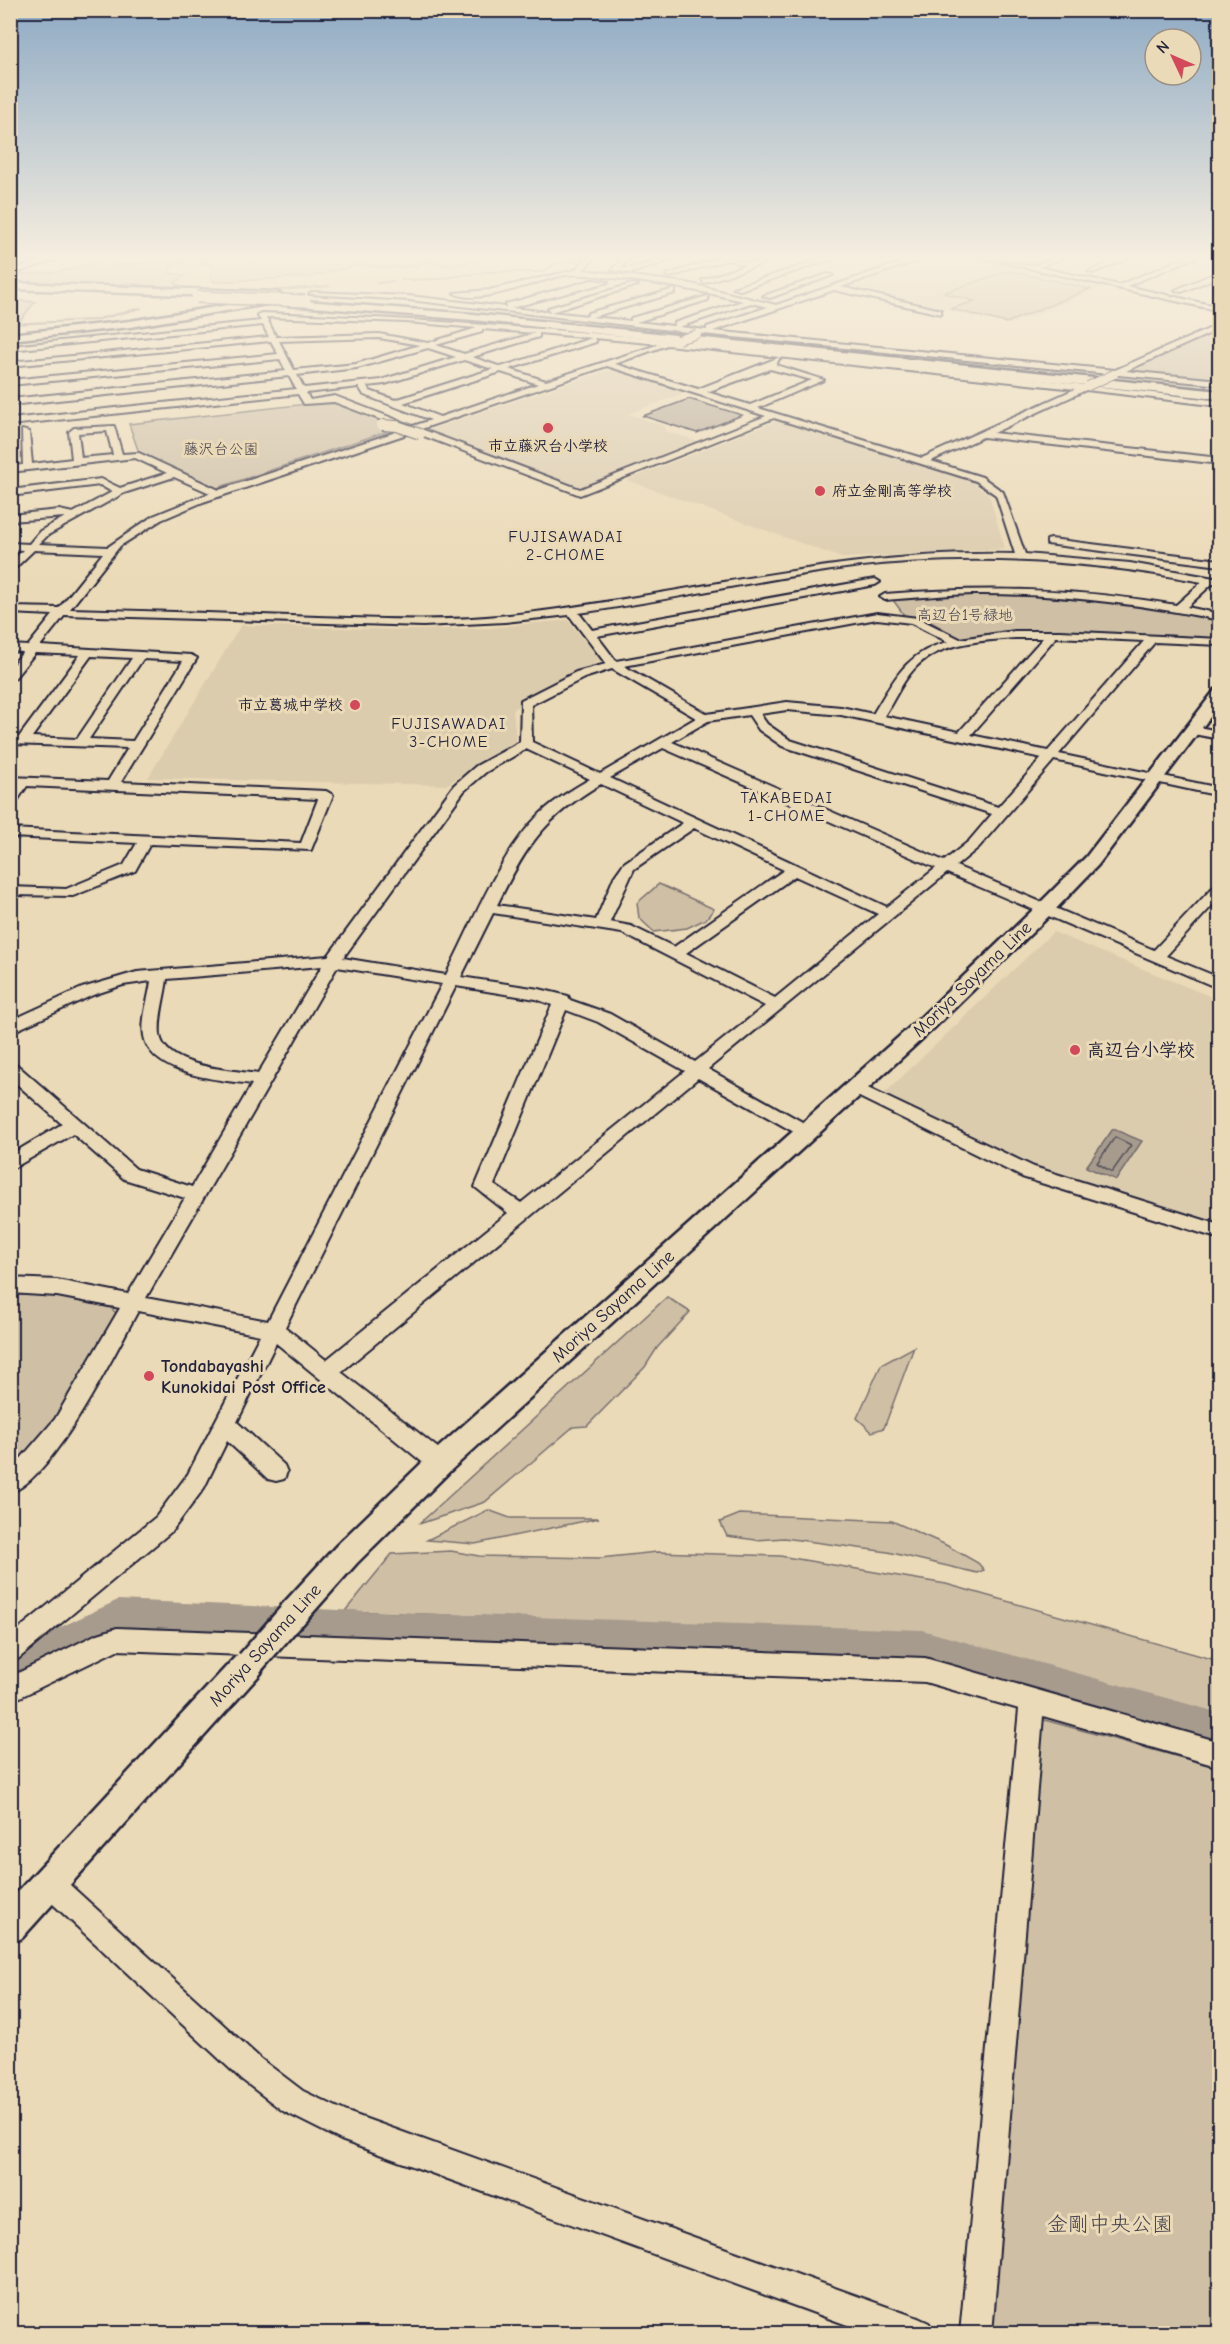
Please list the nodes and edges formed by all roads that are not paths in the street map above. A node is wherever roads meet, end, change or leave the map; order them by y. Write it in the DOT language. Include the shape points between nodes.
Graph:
graph roads {
  1 [pos="73,364"];
  2 [pos="195,364"];
  3 [pos="287,364"];
  4 [pos="346,364"];
  5 [pos="357,364"];
  6 [pos="439,364"];
  7 [pos="485,364"];
  8 [pos="518,364"];
  9 [pos="607,364"];
  10 [pos="609,364"];
  11 [pos="878,364"];
  12 [pos="931,364"];
  13 [pos="960,364"];
  14 [pos="1027,364"];
  15 [pos="1135,364"];
  16 [pos="770,366"];
  17 [pos="348,367"];
  18 [pos="501,370"];
  19 [pos="292,373"];
  20 [pos="1116,373"];
  21 [pos="74,376"];
  22 [pos="1220,382"];
  23 [pos="10,383"];
  24 [pos="361,384"];
  25 [pos="546,384"];
  26 [pos="1086,387"];
  27 [pos="301,391"];
  28 [pos="699,392"];
  29 [pos="1220,393"];
  30 [pos="78,395"];
  31 [pos="322,400"];
  32 [pos="10,402"];
  33 [pos="307,402"];
  34 [pos="295,403"];
  35 [pos="395,403"];
  36 [pos="1220,404"];
  37 [pos="750,408"];
  38 [pos="82,414"];
  39 [pos="775,415"];
  40 [pos="440,420"];
  41 [pos="10,422"];
  42 [pos="120,422"];
  43 [pos="84,426"];
  44 [pos="64,428"];
  45 [pos="418,431"];
  46 [pos="26,432"];
  47 [pos="981,434"];
  48 [pos="118,457"];
  49 [pos="77,461"];
  50 [pos="923,461"];
  51 [pos="1220,461"];
  52 [pos="28,467"];
  53 [pos="10,469"];
  54 [pos="176,473"];
  55 [pos="120,492"];
  56 [pos="10,493"];
  57 [pos="219,494"];
  58 [pos="75,516"];
  59 [pos="10,518"];
  60 [pos="1051,542"];
  61 [pos="1082,545"];
  62 [pos="10,546"];
  63 [pos="32,547"];
  64 [pos="111,549"];
  65 [pos="1021,558"];
  66 [pos="1084,561"];
  67 [pos="1207,561"];
  68 [pos="862,563"];
  69 [pos="1220,563"];
  70 [pos="10,570"];
  71 [pos="1210,580"];
  72 [pos="875,582"];
  73 [pos="885,597"];
  74 [pos="1179,609"];
  75 [pos="10,610"];
  76 [pos="62,611"];
  77 [pos="572,611"];
  78 [pos="898,616"];
  79 [pos="1220,617"];
  80 [pos="589,634"];
  81 [pos="1052,635"];
  82 [pos="1152,640"];
  83 [pos="1220,642"];
  84 [pos="959,643"];
  85 [pos="10,648"];
  86 [pos="33,648"];
  87 [pos="87,654"];
  88 [pos="139,656"];
  89 [pos="613,664"];
  90 [pos="10,676"];
  91 [pos="1220,693"];
  92 [pos="752,711"];
  93 [pos="705,718"];
  94 [pos="876,719"];
  95 [pos="1192,730"];
  96 [pos="1220,735"];
  97 [pos="961,738"];
  98 [pos="17,740"];
  99 [pos="662,742"];
  100 [pos="80,743"];
  101 [pos="526,744"];
  102 [pos="136,745"];
  103 [pos="1052,757"];
  104 [pos="599,778"];
  105 [pos="1155,778"];
  106 [pos="17,781"];
  107 [pos="112,785"];
  108 [pos="1220,792"];
  109 [pos="10,801"];
  110 [pos="1002,813"];
  111 [pos="693,822"];
  112 [pos="10,833"];
  113 [pos="146,839"];
  114 [pos="946,867"];
  115 [pos="794,870"];
  116 [pos="1220,888"];
  117 [pos="10,891"];
  118 [pos="1213,905"];
  119 [pos="488,908"];
  120 [pos="1044,910"];
  121 [pos="888,914"];
  122 [pos="602,924"];
  123 [pos="676,953"];
  124 [pos="1156,957"];
  125 [pos="333,962"];
  126 [pos="160,975"];
  127 [pos="452,979"];
  128 [pos="1220,984"];
  129 [pos="562,1000"];
  130 [pos="776,1005"];
  131 [pos="10,1028"];
  132 [pos="10,1068"];
  133 [pos="697,1070"];
  134 [pos="264,1080"];
  135 [pos="855,1088"];
  136 [pos="74,1125"];
  137 [pos="807,1132"];
  138 [pos="10,1164"];
  139 [pos="196,1196"];
  140 [pos="521,1212"];
  141 [pos="1220,1232"];
  142 [pos="10,1285"];
  143 [pos="133,1303"];
  144 [pos="274,1330"];
  145 [pos="327,1371"];
  146 [pos="225,1425"];
  147 [pos="440,1463"];
  148 [pos="276,1472"];
  149 [pos="10,1484"];
  150 [pos="10,1651"];
  151 [pos="10,1690"];
  152 [pos="1032,1701"];
  153 [pos="1220,1755"];
  154 [pos="49,1883"];
  155 [pos="10,1926"];
  156 [pos="918,2334"];
  157 [pos="976,2334"];
  1 -- 21 [label="street"];
  2 -- 21 [label="street"];
  3 -- 19 [label="street"];
  4 -- 17 [label="street"];
  5 -- 17 [label="street"];
  6 -- 24 [label="street" via="382,382"];
  7 -- 18 [label="street"];
  8 -- 18 [label="street"];
  9 -- 25 [label="street"];
  10 -- 28 [label="street"];
  11 -- 26 [label="street"];
  12 -- 29 [label="highway"];
  13 -- 29 [label="highway"];
  14 -- 20 [label="street"];
  15 -- 20 [label="street"];
  16 -- 28 [label="street"];
  16 -- 37 [label="street" via="820,380"];
  17 -- 19 [label="street"];
  18 -- 25 [label="street"];
  18 -- 35 [label="street"];
  19 -- 27 [label="street"];
  19 -- 30 [label="street"];
  20 -- 22 [label="street"];
  20 -- 26 [label="street, bridge"];
  21 -- 23 [label="street"];
  21 -- 30 [label="street"];
  24 -- 27 [label="street"];
  24 -- 35 [label="street" via="367,393"];
  25 -- 40 [label="street"];
  26 -- 36 [label="street"];
  26 -- 47 [label="street"];
  27 -- 33 [label="street"];
  27 -- 38 [label="street"];
  28 -- 37 [label="street"];
  30 -- 32 [label="street"];
  30 -- 38 [label="street"];
  31 -- 33 [label="street"];
  31 -- 45 [label="street, bridge" via="363,420"];
  31 -- 45 [label="street" via="335,399"];
  33 -- 34 [label="street"];
  35 -- 40 [label="street"];
  37 -- 39 [label="street"];
  38 -- 41 [label="street"];
  38 -- 43 [label="street"];
  39 -- 45 [label="street" via="580,492"];
  39 -- 50 [label="street"];
  40 -- 45 [label="street"];
  42 -- 43 [label="street"];
  43 -- 44 [label="street"];
  45 -- 57 [label="street"];
  46 -- 52 [label="street" via="22,445"];
  47 -- 50 [label="street"];
  47 -- 51 [label="street"];
  48 -- 49 [label="street"];
  48 -- 49 [label="street" via="111,428 77,430 72,432"];
  48 -- 54 [label="street" via="136,455"];
  49 -- 52 [label="street"];
  50 -- 65 [label="street" via="969,475 995,489"];
  52 -- 53 [label="street"];
  54 -- 55 [label="street"];
  54 -- 57 [label="street"];
  55 -- 56 [label="street" via="101,482"];
  55 -- 58 [label="street"];
  57 -- 64 [label="street" via="157,518"];
  58 -- 59 [label="street" via="59,513"];
  58 -- 63 [label="street" via="44,533"];
  60 -- 61 [label="street"];
  61 -- 66 [label="street"];
  61 -- 67 [label="street"];
  62 -- 63 [label="street"];
  63 -- 64 [label="street"];
  63 -- 70 [label="street"];
  64 -- 76 [label="street"];
  65 -- 66 [label="street"];
  65 -- 68 [label="street" via="937,557"];
  66 -- 71 [label="street"];
  67 -- 69 [label="street"];
  67 -- 71 [label="street"];
  68 -- 72 [label="street"];
  68 -- 77 [label="street"];
  71 -- 74 [label="street"];
  72 -- 73 [label="street"];
  72 -- 80 [label="street"];
  73 -- 74 [label="street" via="972,591 1066,595"];
  73 -- 78 [label="street"];
  74 -- 79 [label="street"];
  75 -- 76 [label="street"];
  76 -- 77 [label="street" via="397,623"];
  76 -- 86 [label="street"];
  77 -- 80 [label="street"];
  78 -- 84 [label="street" via="922,622"];
  78 -- 89 [label="street" via="865,617"];
  80 -- 89 [label="street"];
  81 -- 82 [label="street"];
  81 -- 84 [label="street" via="993,634"];
  81 -- 97 [label="street"];
  82 -- 83 [label="street"];
  82 -- 103 [label="street"];
  84 -- 94 [label="street" via="928,653 914,663"];
  85 -- 86 [label="street"];
  86 -- 87 [label="street"];
  86 -- 90 [label="street"];
  87 -- 88 [label="street"];
  87 -- 98 [label="street"];
  88 -- 100 [label="street"];
  88 -- 102 [label="street" via="191,658"];
  89 -- 93 [label="street"];
  89 -- 101 [label="street" via="580,675 525,703"];
  91 -- 95 [label="main road, Moriya Sayama Line"];
  92 -- 93 [label="street"];
  92 -- 94 [label="street" via="803,706"];
  92 -- 110 [label="street" via="763,727 786,743"];
  93 -- 99 [label="street"];
  94 -- 97 [label="street"];
  95 -- 96 [label="street"];
  95 -- 105 [label="main road, Moriya Sayama Line"];
  97 -- 103 [label="street"];
  98 -- 100 [label="street"];
  99 -- 104 [label="street"];
  99 -- 114 [label="street"];
  100 -- 102 [label="street"];
  101 -- 104 [label="street"];
  101 -- 125 [label="street" via="482,769 459,788"];
  102 -- 107 [label="street"];
  103 -- 105 [label="street"];
  103 -- 110 [label="street"];
  104 -- 111 [label="street"];
  104 -- 119 [label="street" via="558,806 533,830 515,855"];
  105 -- 108 [label="street"];
  105 -- 120 [label="main road, Moriya Sayama Line" via="1092,861"];
  106 -- 107 [label="street"];
  106 -- 109 [label="street"];
  107 -- 113 [label="street" via="326,795 306,847"];
  110 -- 114 [label="street"];
  111 -- 115 [label="street"];
  111 -- 122 [label="street" via="629,866"];
  112 -- 113 [label="street"];
  113 -- 117 [label="street" via="130,868 68,893"];
  114 -- 120 [label="street"];
  114 -- 121 [label="street"];
  115 -- 121 [label="street"];
  115 -- 123 [label="street"];
  116 -- 118 [label="street"];
  118 -- 124 [label="street"];
  119 -- 122 [label="street"];
  119 -- 127 [label="street"];
  120 -- 124 [label="street"];
  120 -- 135 [label="main road, Moriya Sayama Line"];
  121 -- 130 [label="street"];
  122 -- 123 [label="street" via="643,936"];
  123 -- 130 [label="street"];
  124 -- 128 [label="street"];
  125 -- 126 [label="street"];
  125 -- 127 [label="street"];
  125 -- 134 [label="street"];
  126 -- 131 [label="street" via="108,983"];
  126 -- 134 [label="street" via="152,1037 157,1049 186,1068"];
  127 -- 129 [label="street"];
  127 -- 144 [label="street"];
  129 -- 133 [label="street" via="604,1018"];
  129 -- 140 [label="street" via="484,1187"];
  130 -- 133 [label="street"];
  132 -- 136 [label="street"];
  133 -- 137 [label="street"];
  133 -- 140 [label="street"];
  134 -- 139 [label="street"];
  135 -- 137 [label="main road, Moriya Sayama Line"];
  135 -- 141 [label="street" via="1028,1172"];
  136 -- 138 [label="street"];
  136 -- 139 [label="street" via="130,1174"];
  137 -- 147 [label="main road, Moriya Sayama Line"];
  139 -- 143 [label="street"];
  140 -- 145 [label="street"];
  142 -- 143 [label="street" via="57,1288"];
  143 -- 144 [label="street"];
  143 -- 149 [label="street" via="62,1425 26,1471"];
  144 -- 145 [label="street"];
  144 -- 146 [label="street"];
  145 -- 147 [label="street"];
  146 -- 148 [label="street"];
  146 -- 150 [label="street" via="196,1481 164,1524"];
  147 -- 154 [label="main road, Moriya Sayama Line, bridge" via="346,1554"];
  151 -- 152 [label="street" via="117,1639 925,1670"];
  152 -- 153 [label="street"];
  152 -- 157 [label="street"];
  154 -- 155 [label="main road, Moriya Sayama Line"];
  154 -- 156 [label="street" via="251,2069 293,2101 341,2125"];
}
